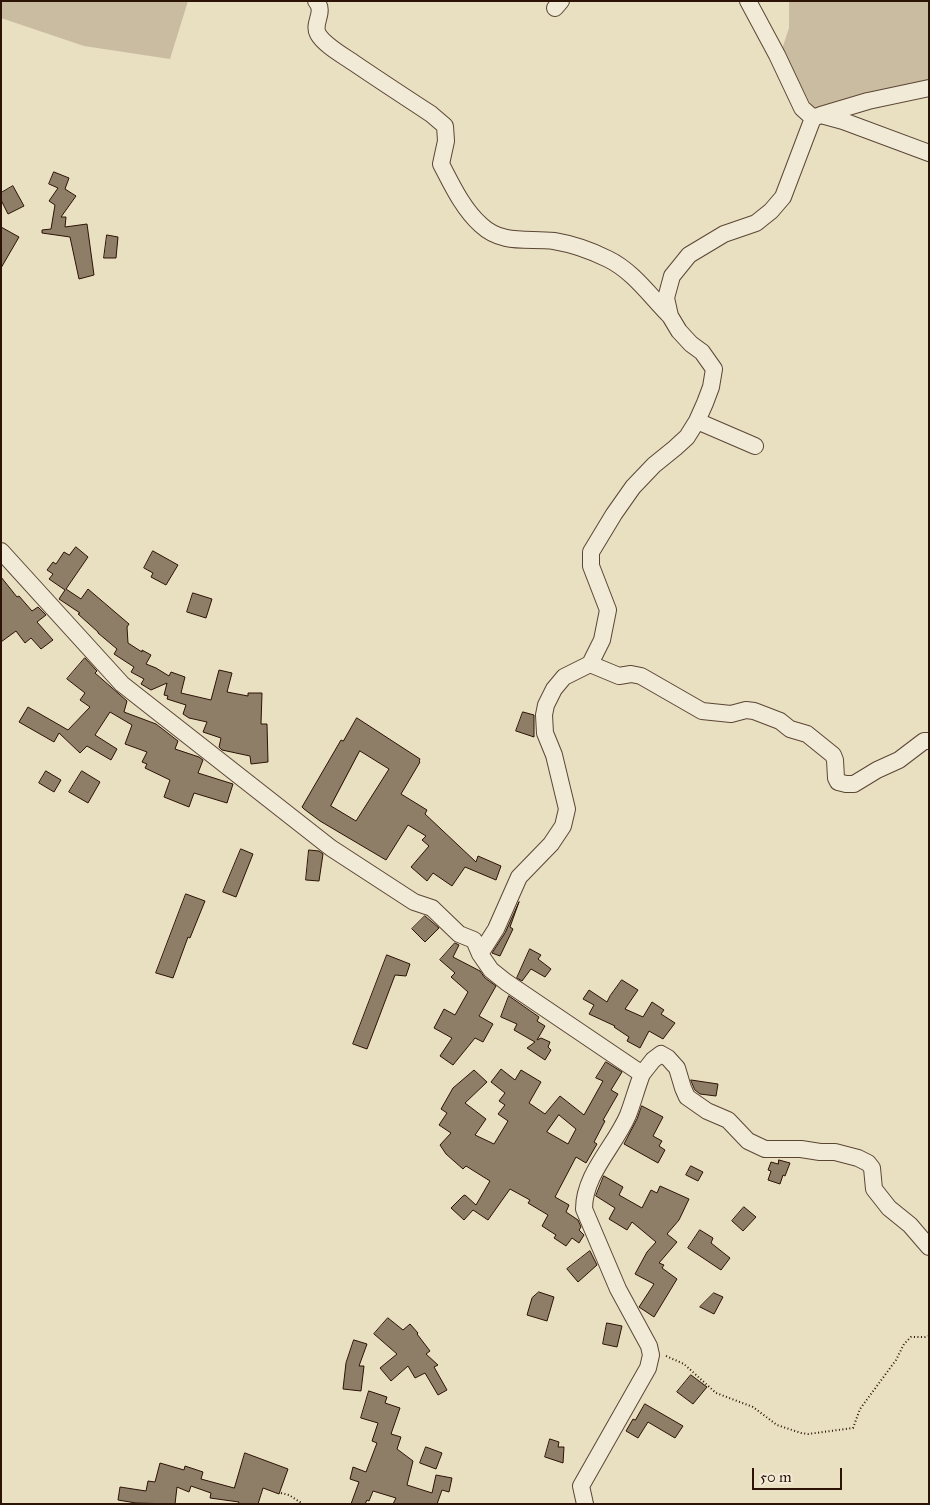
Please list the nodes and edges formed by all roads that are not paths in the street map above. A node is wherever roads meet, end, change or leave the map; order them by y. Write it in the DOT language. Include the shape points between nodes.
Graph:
graph roads {
  1 [pos="316,1"];
  2 [pos="748,1"];
  3 [pos="929,88"];
  4 [pos="817,116"];
  5 [pos="929,153"];
  6 [pos="670,316"];
  7 [pos="697,420"];
  8 [pos="755,446"];
  9 [pos="1,551"];
  10 [pos="590,664"];
  11 [pos="929,741"];
  12 [pos="480,954"];
  13 [pos="642,1074"];
  14 [pos="929,1247"];
  15 [pos="585,1504"];
  1 -- 6 [label="street" via="320,7 316,28 322,39 444,126 446,141 441,164 468,211 482,226 498,236 522,241 554,241 610,260 634,278"];
  2 -- 4 [label="street" via="802,108"];
  3 -- 4 [label="street"];
  4 -- 5 [label="street"];
  4 -- 6 [label="street" via="783,197 772,212 756,223 724,234 689,255 672,276 666,298"];
  6 -- 7 [label="street" via="679,331 702,352 714,369 711,387"];
  7 -- 8 [label="street"];
  7 -- 10 [label="street" via="681,442 633,486 596,540 591,552 591,566 608,610 602,640"];
  9 -- 12 [label="street" via="122,684 331,848 414,902 432,908 459,934 474,940"];
  10 -- 11 [label="street" via="619,676 638,675 702,711 731,714 750,710 773,718 812,737 831,753 837,780 846,784 854,784"];
  10 -- 12 [label="street" via="564,677 554,689 544,715 545,733 554,755 567,810 562,826 551,844 519,877 496,929"];
  12 -- 13 [label="street" via="490,970 506,982"];
  13 -- 14 [label="street" via="661,1054 678,1068 687,1098 728,1120 748,1141 765,1149 835,1152 868,1163 872,1168 874,1189"];
  13 -- 15 [label="street" via="628,1115 589,1184 584,1209 651,1355 648,1368 581,1486"];
}
